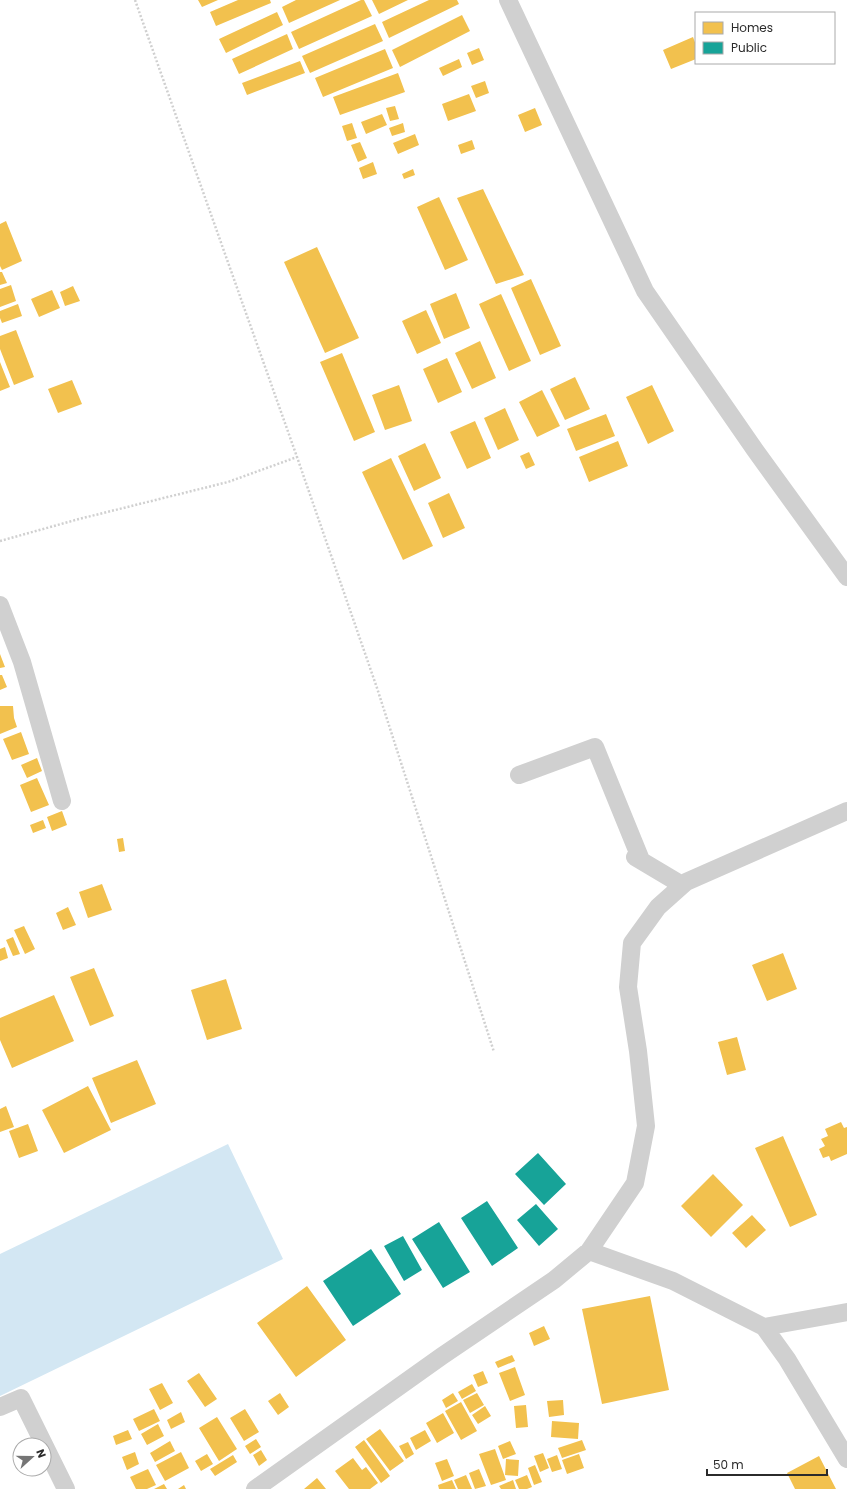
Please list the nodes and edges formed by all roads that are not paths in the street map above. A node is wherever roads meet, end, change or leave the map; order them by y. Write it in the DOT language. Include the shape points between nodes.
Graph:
graph roads {
  1 [pos="508,0"];
  2 [pos="847,577"];
  3 [pos="0,605"];
  4 [pos="519,775"];
  5 [pos="62,800"];
  6 [pos="847,811"];
  7 [pos="682,885"];
  8 [pos="589,1252"];
  9 [pos="847,1312"];
  10 [pos="764,1327"];
  11 [pos="0,1407"];
  12 [pos="847,1459"];
  13 [pos="66,1489"];
  14 [pos="255,1489"];
  1 -- 2 [label="street" via="645,291"];
  3 -- 5 [label="street" via="22,662"];
  4 -- 7 [label="street" via="595,746 638,859"];
  6 -- 7 [label="street"];
  7 -- 8 [label="street" via="658,907 632,943 628,987 646,1126 635,1184"];
  8 -- 10 [label="street" via="674,1281"];
  8 -- 14 [label="street" via="554,1280"];
  9 -- 10 [label="street"];
  10 -- 12 [label="street" via="787,1359"];
  11 -- 13 [label="street" via="21,1398"];
}
